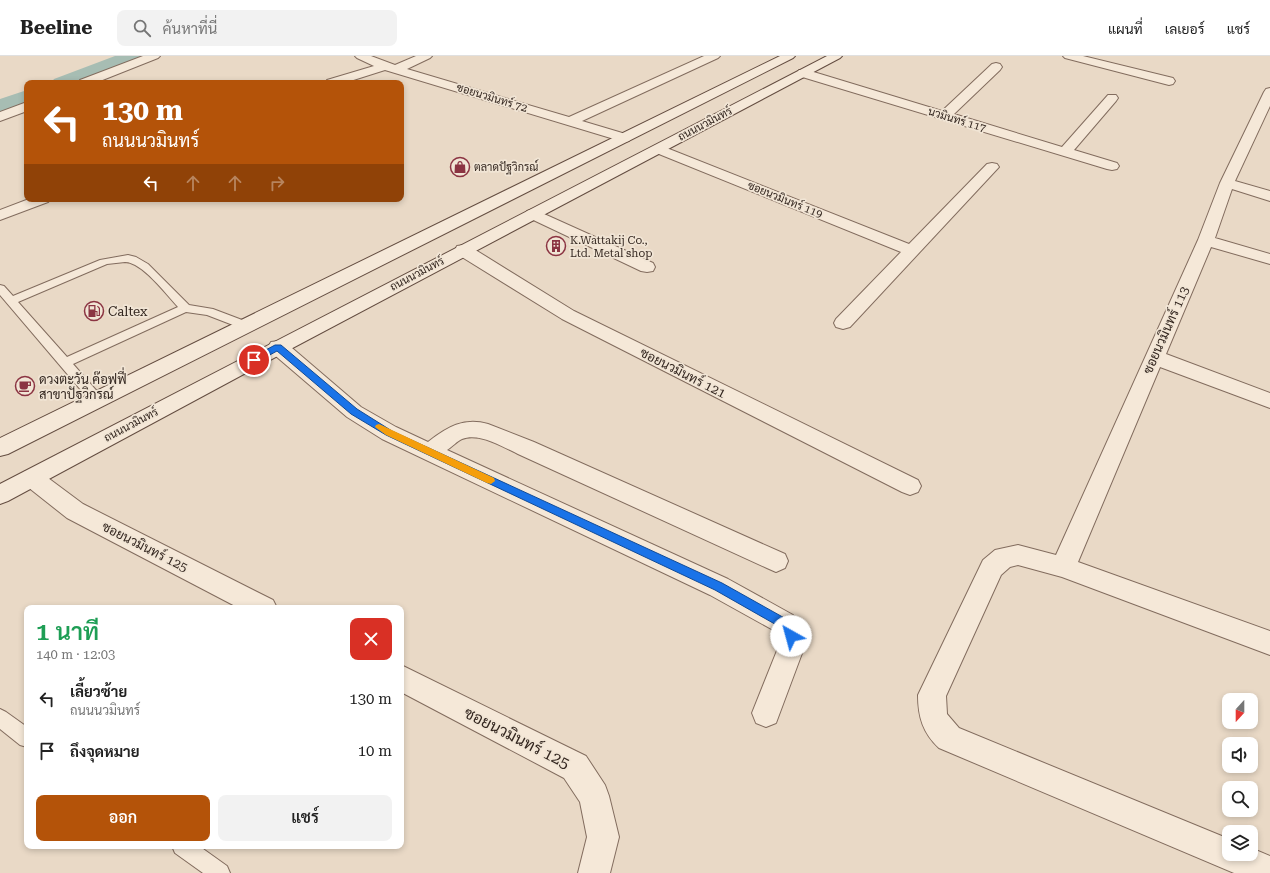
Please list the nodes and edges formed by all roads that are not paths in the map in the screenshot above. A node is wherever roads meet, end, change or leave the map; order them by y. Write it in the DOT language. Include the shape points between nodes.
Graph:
graph roads {
  1 [pos="154,56"];
  2 [pos="361,56"];
  3 [pos="426,56"];
  4 [pos="714,56"];
  5 [pos="788,56"];
  6 [pos="836,56"];
  7 [pos="1069,56"];
  8 [pos="390,68"];
  9 [pos="996,68"];
  10 [pos="803,74"];
  11 [pos="92,80"];
  12 [pos="343,80"];
  13 [pos="1169,81"];
  14 [pos="1270,92"];
  15 [pos="1112,98"];
  16 [pos="24,107"];
  17 [pos="944,116"];
  18 [pos="0,117"];
  19 [pos="570,122"];
  20 [pos="624,138"];
  21 [pos="659,148"];
  22 [pos="1065,152"];
  23 [pos="1112,166"];
  24 [pos="992,167"];
  25 [pos="1227,183"];
  26 [pos="1270,196"];
  27 [pos="36,202"];
  28 [pos="533,214"];
  29 [pos="0,215"];
  30 [pos="1206,240"];
  31 [pos="463,250"];
  32 [pos="912,250"];
  33 [pos="1270,259"];
  34 [pos="647,266"];
  35 [pos="0,288"];
  36 [pos="11,301"];
  37 [pos="185,308"];
  38 [pos="843,324"];
  39 [pos="246,326"];
  40 [pos="278,347"];
  41 [pos="1154,357"];
  42 [pos="65,363"];
  43 [pos="97,400"];
  44 [pos="1270,401"];
  45 [pos="0,448"];
  46 [pos="430,452"];
  47 [pos="32,478"];
  48 [pos="910,486"];
  49 [pos="0,495"];
  50 [pos="776,561"];
  51 [pos="1063,567"];
  52 [pos="258,605"];
  53 [pos="1270,643"];
  54 [pos="404,680"];
  55 [pos="766,713"];
  56 [pos="0,718"];
  57 [pos="24,736"];
  58 [pos="186,849"];
  59 [pos="1270,872"];
  60 [pos="220,873"];
  61 [pos="594,873"];
  1 -- 11 [label="street"];
  2 -- 8 [label="street, ซอยนวมินทร์ 72"];
  3 -- 8 [label="street"];
  4 -- 19 [label="street"];
  5 -- 20 [label="street, ถนนนวมินทร์"];
  6 -- 10 [label="street, ถนนนวมินทร์"];
  7 -- 13 [label="street"];
  8 -- 12 [label="street"];
  8 -- 19 [label="street, ซอยนวมินทร์ 72"];
  9 -- 17 [label="street"];
  10 -- 17 [label="street, นวมินทร์ 117"];
  10 -- 21 [label="street, ถนนนวมินทร์"];
  14 -- 25 [label="street, ซอยนวมินทร์ 113"];
  15 -- 22 [label="street"];
  16 -- 18 [label="street"];
  17 -- 22 [label="street, นวมินทร์ 117"];
  19 -- 20 [label="street, ซอยนวมินทร์ 72"];
  20 -- 39 [label="street, ถนนนวมินทร์"];
  21 -- 28 [label="street, ถนนนวมินทร์"];
  21 -- 32 [label="street, ซอยนวมินทร์ 119"];
  22 -- 23 [label="street, นวมินทร์ 117"];
  24 -- 32 [label="street"];
  25 -- 26 [label="street"];
  25 -- 30 [label="street, ซอยนวมินทร์ 113"];
  27 -- 29 [label="street"];
  28 -- 31 [label="street, ถนนนวมินทร์"];
  28 -- 34 [label="street"];
  30 -- 33 [label="street"];
  30 -- 41 [label="street, ซอยนวมินทร์ 113"];
  31 -- 40 [label="street, ถนนนวมินทร์"];
  31 -- 48 [label="street, ซอยนวมินทร์ 121" via="568,315"];
  32 -- 38 [label="street"];
  35 -- 36 [label="lane"];
  36 -- 37 [label="lane" via="104,262 120,258 133,259 144,266"];
  36 -- 42 [label="lane"];
  37 -- 39 [label="lane" via="209,312"];
  37 -- 42 [label="lane"];
  39 -- 43 [label="street, ถนนนวมินทร์"];
  40 -- 46 [label="street" via="354,412 389,433"];
  40 -- 47 [label="street, ถนนนวมินทร์"];
  41 -- 44 [label="street"];
  41 -- 51 [label="street, ซอยนวมินทร์ 113"];
  42 -- 43 [label="lane"];
  43 -- 45 [label="street, ถนนนวมินทร์"];
  46 -- 50 [label="street" via="453,434 466,430 481,430"];
  46 -- 55 [label="street" via="719,587 784,623 791,636 790,648"];
  47 -- 49 [label="street, ถนนนวมินทร์"];
  47 -- 52 [label="street, ซอยนวมินทร์ 125" via="75,511"];
  51 -- 53 [label="street"];
  51 -- 59 [label="street" via="1018,555 1004,557 992,568 932,695 932,712 936,726 949,738"];
  54 -- 61 [label="street, ซอยนวมินทร์ 125" via="575,767 594,796 603,837"];
  56 -- 57 [label="lane"];
  58 -- 60 [label="lane"];
}
